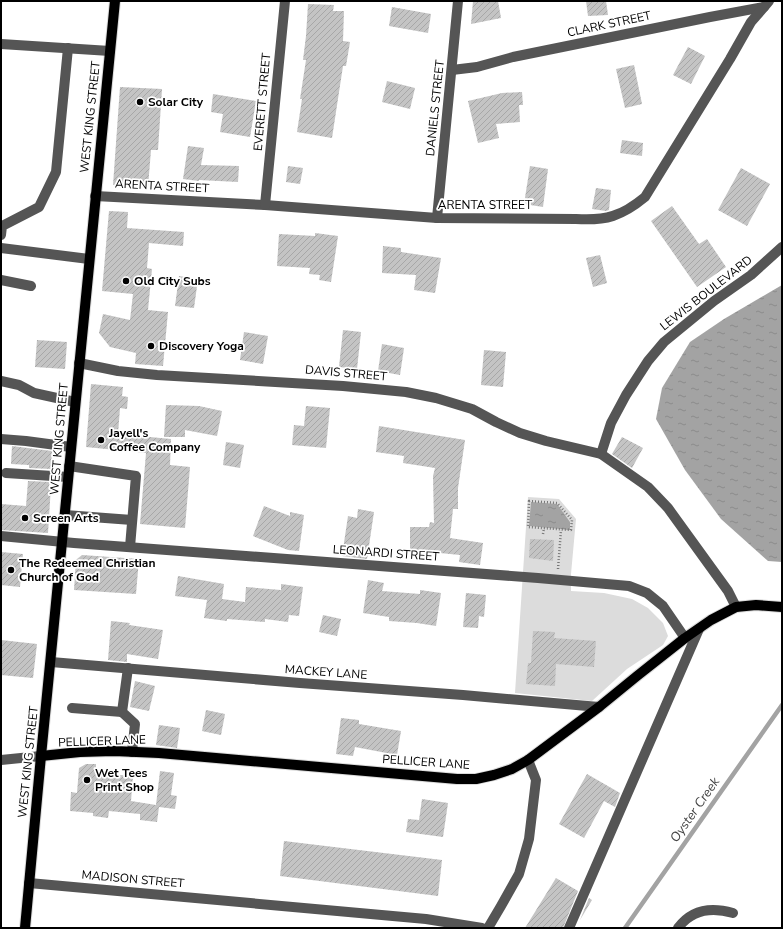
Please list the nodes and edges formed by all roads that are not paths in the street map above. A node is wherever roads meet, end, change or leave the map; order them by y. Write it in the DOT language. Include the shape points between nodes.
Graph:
graph roads {
  1 [pos="115,1"];
  2 [pos="285,1"];
  3 [pos="458,1"];
  4 [pos="768,2"];
  5 [pos="1,44"];
  6 [pos="68,48"];
  7 [pos="110,51"];
  8 [pos="452,70"];
  9 [pos="95,196"];
  10 [pos="265,205"];
  11 [pos="437,218"];
  12 [pos="1,235"];
  13 [pos="782,247"];
  14 [pos="1,248"];
  15 [pos="89,259"];
  16 [pos="1,280"];
  17 [pos="31,286"];
  18 [pos="79,364"];
  19 [pos="1,381"];
  20 [pos="76,402"];
  21 [pos="1,438"];
  22 [pos="71,447"];
  23 [pos="600,454"];
  24 [pos="70,466"];
  25 [pos="6,473"];
  26 [pos="68,477"];
  27 [pos="65,515"];
  28 [pos="132,520"];
  29 [pos="1,536"];
  30 [pos="62,542"];
  31 [pos="130,547"];
  32 [pos="736,607"];
  33 [pos="782,607"];
  34 [pos="699,628"];
  35 [pos="685,638"];
  36 [pos="51,662"];
  37 [pos="128,668"];
  38 [pos="72,708"];
  39 [pos="599,708"];
  40 [pos="122,712"];
  41 [pos="132,752"];
  42 [pos="41,756"];
  43 [pos="1,760"];
  44 [pos="528,760"];
  45 [pos="29,883"];
  46 [pos="733,913"];
  47 [pos="25,928"];
  48 [pos="482,928"];
  49 [pos="488,928"];
  50 [pos="569,928"];
  51 [pos="678,928"];
  1 -- 7 [label="main road, WEST KING STREET"];
  2 -- 10 [label="street, EVERETT STREET"];
  3 -- 8 [label="street, DANIELS STREET"];
  4 -- 8 [label="street, CLARK STREET" via="477,67"];
  4 -- 11 [label="street, ARENTA STREET" via="751,22 645,197 634,207 620,214 591,220"];
  5 -- 6 [label="street"];
  6 -- 7 [label="street"];
  6 -- 12 [label="street" via="56,172 39,208 2,226"];
  7 -- 9 [label="main road, WEST KING STREET"];
  8 -- 11 [label="street, DANIELS STREET"];
  9 -- 10 [label="street, ARENTA STREET"];
  9 -- 15 [label="main road, WEST KING STREET"];
  10 -- 11 [label="street, ARENTA STREET"];
  13 -- 23 [label="street, LEWIS BOULEVARD" via="751,275 714,300 664,342 626,395 611,423"];
  14 -- 15 [label="street"];
  15 -- 18 [label="main road, WEST KING STREET"];
  16 -- 17 [label="street"];
  18 -- 20 [label="main road, WEST KING STREET"];
  18 -- 23 [label="street, DAVIS STREET" via="157,375 406,392 436,398 472,410 520,433"];
  19 -- 20 [label="street" via="19,385 34,394"];
  20 -- 22 [label="main road, WEST KING STREET"];
  21 -- 22 [label="street"];
  22 -- 24 [label="main road, WEST KING STREET"];
  23 -- 32 [label="street" via="648,487 668,508 728,591"];
  24 -- 26 [label="main road, WEST KING STREET"];
  24 -- 28 [label="street" via="136,476"];
  25 -- 26 [label="street"];
  26 -- 27 [label="main road, WEST KING STREET"];
  27 -- 28 [label="street"];
  27 -- 30 [label="main road, WEST KING STREET"];
  28 -- 31 [label="street"];
  29 -- 30 [label="street, LEONARDI STREET"];
  30 -- 31 [label="street, LEONARDI STREET"];
  30 -- 36 [label="main road, WEST KING STREET"];
  31 -- 35 [label="street, LEONARDI STREET" via="629,586 647,593 664,606"];
  32 -- 33 [label="main road, PELLICER LANE"];
  32 -- 34 [label="main road, PELLICER LANE"];
  34 -- 35 [label="main road, PELLICER LANE"];
  34 -- 50 [label="street"];
  35 -- 39 [label="main road, PELLICER LANE"];
  36 -- 37 [label="street, MACKEY LANE"];
  36 -- 42 [label="main road, WEST KING STREET"];
  37 -- 39 [label="street, MACKEY LANE" via="463,694"];
  37 -- 40 [label="street"];
  38 -- 40 [label="street"];
  39 -- 44 [label="main road, PELLICER LANE"];
  40 -- 41 [label="street" via="135,724"];
  41 -- 42 [label="main road, PELLICER LANE" via="80,752"];
  41 -- 44 [label="main road, PELLICER LANE" via="457,779 476,779 494,775"];
  42 -- 43 [label="street"];
  42 -- 45 [label="main road, WEST KING STREET"];
  44 -- 49 [label="street" via="536,780 529,839 519,874"];
  45 -- 47 [label="main road, WEST KING STREET"];
  45 -- 48 [label="street, MADISON STREET" via="426,919"];
  46 -- 51 [label="street" via="708,909 695,913"];
}
